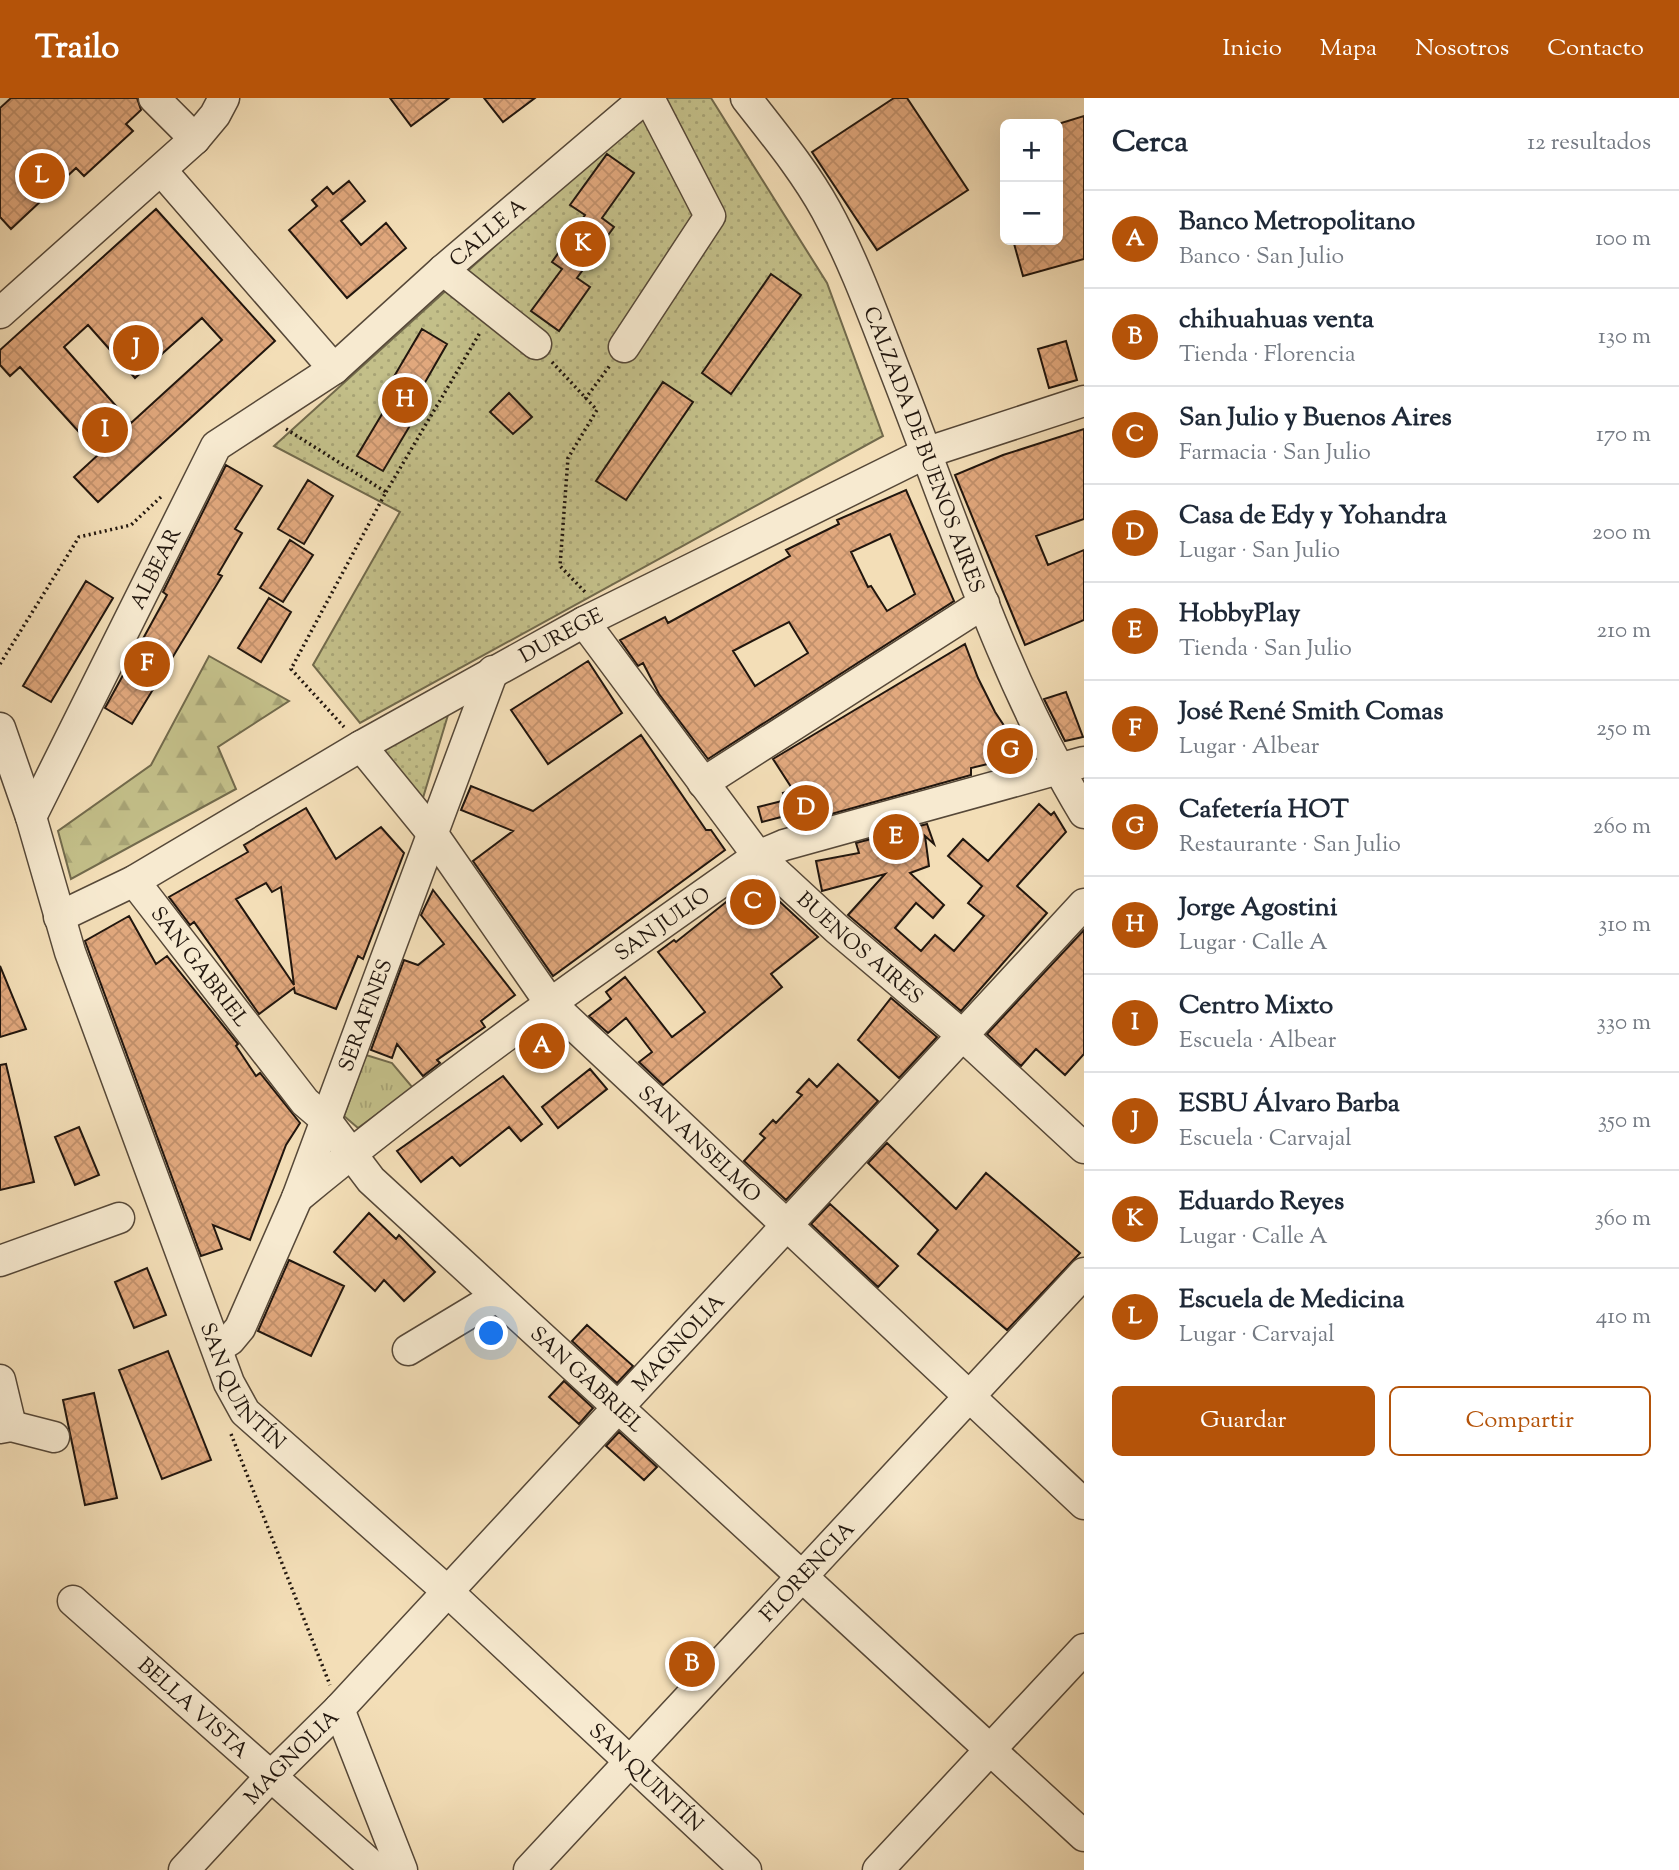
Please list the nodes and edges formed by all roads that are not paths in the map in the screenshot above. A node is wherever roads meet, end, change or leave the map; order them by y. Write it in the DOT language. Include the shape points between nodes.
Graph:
graph roads {
  1 [pos="155,98"];
  2 [pos="224,98"];
  3 [pos="647,98"];
  4 [pos="746,98"];
  5 [pos="195,139"];
  6 [pos="160,170"];
  7 [pos="443,270"];
  8 [pos="0,313"];
  9 [pos="536,344"];
  10 [pos="624,348"];
  11 [pos="334,369"];
  12 [pos="1084,401"];
  13 [pos="928,452"];
  14 [pos="984,603"];
  15 [pos="594,617"];
  16 [pos="493,671"];
  17 [pos="0,728"];
  18 [pos="361,746"];
  19 [pos="1071,766"];
  20 [pos="703,782"];
  21 [pos="1084,813"];
  22 [pos="31,817"];
  23 [pos="432,833"];
  24 [pos="758,856"];
  25 [pos="134,881"];
  26 [pos="1084,904"];
  27 [pos="59,917"];
  28 [pos="550,1003"];
  29 [pos="961,1034"];
  30 [pos="325,1119"];
  31 [pos="1084,1148"];
  32 [pos="352,1153"];
  33 [pos="296,1198"];
  34 [pos="120,1218"];
  35 [pos="786,1224"];
  36 [pos="0,1261"];
  37 [pos="1084,1273"];
  38 [pos="496,1297"];
  39 [pos="217,1348"];
  40 [pos="408,1350"];
  41 [pos="0,1380"];
  42 [pos="968,1395"];
  43 [pos="619,1406"];
  44 [pos="6,1427"];
  45 [pos="54,1437"];
  46 [pos="1084,1504"];
  47 [pos="804,1576"];
  48 [pos="446,1590"];
  49 [pos="73,1601"];
  50 [pos="1084,1649"];
  51 [pos="340,1709"];
  52 [pos="988,1749"];
  53 [pos="628,1760"];
  54 [pos="272,1775"];
  55 [pos="1084,1836"];
  56 [pos="184,1870"];
  57 [pos="377,1870"];
  58 [pos="402,1870"];
  59 [pos="529,1870"];
  60 [pos="746,1870"];
  61 [pos="878,1870"];
  1 -- 5 [label="street"];
  2 -- 5 [label="street"];
  3 -- 7 [label="street, CALLE A"];
  3 -- 10 [label="street" via="710,216"];
  4 -- 13 [label="street, CALZADA DE BUENOS AIRES" via="825,210 865,295"];
  5 -- 6 [label="street"];
  6 -- 8 [label="street"];
  6 -- 11 [label="street"];
  7 -- 9 [label="street"];
  7 -- 11 [label="street, CALLE A"];
  11 -- 22 [label="street, ALBEAR" via="216,446"];
  12 -- 13 [label="street, DUREGE"];
  13 -- 14 [label="street, CALZADA DE BUENOS AIRES"];
  13 -- 15 [label="street, DUREGE"];
  14 -- 19 [label="street, CALZADA DE BUENOS AIRES"];
  14 -- 20 [label="street"];
  15 -- 16 [label="street, DUREGE"];
  15 -- 20 [label="street, BUENOS AIRES"];
  16 -- 18 [label="street, DUREGE"];
  16 -- 23 [label="street, SERAFINES"];
  17 -- 22 [label="street, SAN QUINTÍN"];
  18 -- 23 [label="street, SAN ANSELMO"];
  18 -- 25 [label="street, DUREGE"];
  19 -- 21 [label="street, CALZADA DE BUENOS AIRES"];
  19 -- 24 [label="street, SAN JULIO"];
  20 -- 24 [label="street, BUENOS AIRES"];
  22 -- 27 [label="street, SAN QUINTÍN"];
  23 -- 28 [label="street, SAN ANSELMO"];
  23 -- 30 [label="street, SERAFINES"];
  24 -- 28 [label="street, SAN JULIO"];
  24 -- 29 [label="street, BUENOS AIRES"];
  25 -- 27 [label="street, DUREGE"];
  25 -- 30 [label="street, SAN GABRIEL" via="305,1102"];
  26 -- 29 [label="street, MAGNOLIA"];
  27 -- 39 [label="street, SAN QUINTÍN"];
  28 -- 32 [label="street, SAN JULIO"];
  28 -- 35 [label="street, SAN ANSELMO"];
  29 -- 31 [label="street, BUENOS AIRES"];
  29 -- 35 [label="street, MAGNOLIA"];
  30 -- 32 [label="street, SAN GABRIEL"];
  30 -- 33 [label="street, SERAFINES"];
  32 -- 33 [label="street, SAN JULIO"];
  32 -- 38 [label="street, SAN GABRIEL" via="371,1180"];
  33 -- 39 [label="street, SERAFINES" via="240,1328"];
  34 -- 36 [label="street"];
  35 -- 42 [label="street, SAN ANSELMO"];
  35 -- 43 [label="street, MAGNOLIA"];
  37 -- 42 [label="street, FLORENCIA"];
  38 -- 40 [label="street"];
  38 -- 43 [label="street, SAN GABRIEL"];
  39 -- 48 [label="street, SAN QUINTÍN" via="245,1412"];
  41 -- 44 [label="street"];
  42 -- 46 [label="street, SAN ANSELMO"];
  42 -- 47 [label="street, FLORENCIA"];
  43 -- 47 [label="street, SAN GABRIEL"];
  43 -- 48 [label="street, MAGNOLIA"];
  44 -- 45 [label="street"];
  47 -- 52 [label="street, SAN GABRIEL"];
  47 -- 53 [label="street, FLORENCIA"];
  48 -- 51 [label="street, MAGNOLIA"];
  48 -- 53 [label="street, SAN QUINTÍN"];
  49 -- 54 [label="street, BELLA VISTA"];
  50 -- 52 [label="street"];
  51 -- 54 [label="street, MAGNOLIA"];
  51 -- 58 [label="street"];
  52 -- 55 [label="street, SAN GABRIEL"];
  52 -- 61 [label="street"];
  53 -- 59 [label="street, FLORENCIA"];
  53 -- 60 [label="street, SAN QUINTÍN"];
  54 -- 56 [label="street, MAGNOLIA"];
  54 -- 57 [label="street, BELLA VISTA"];
}
